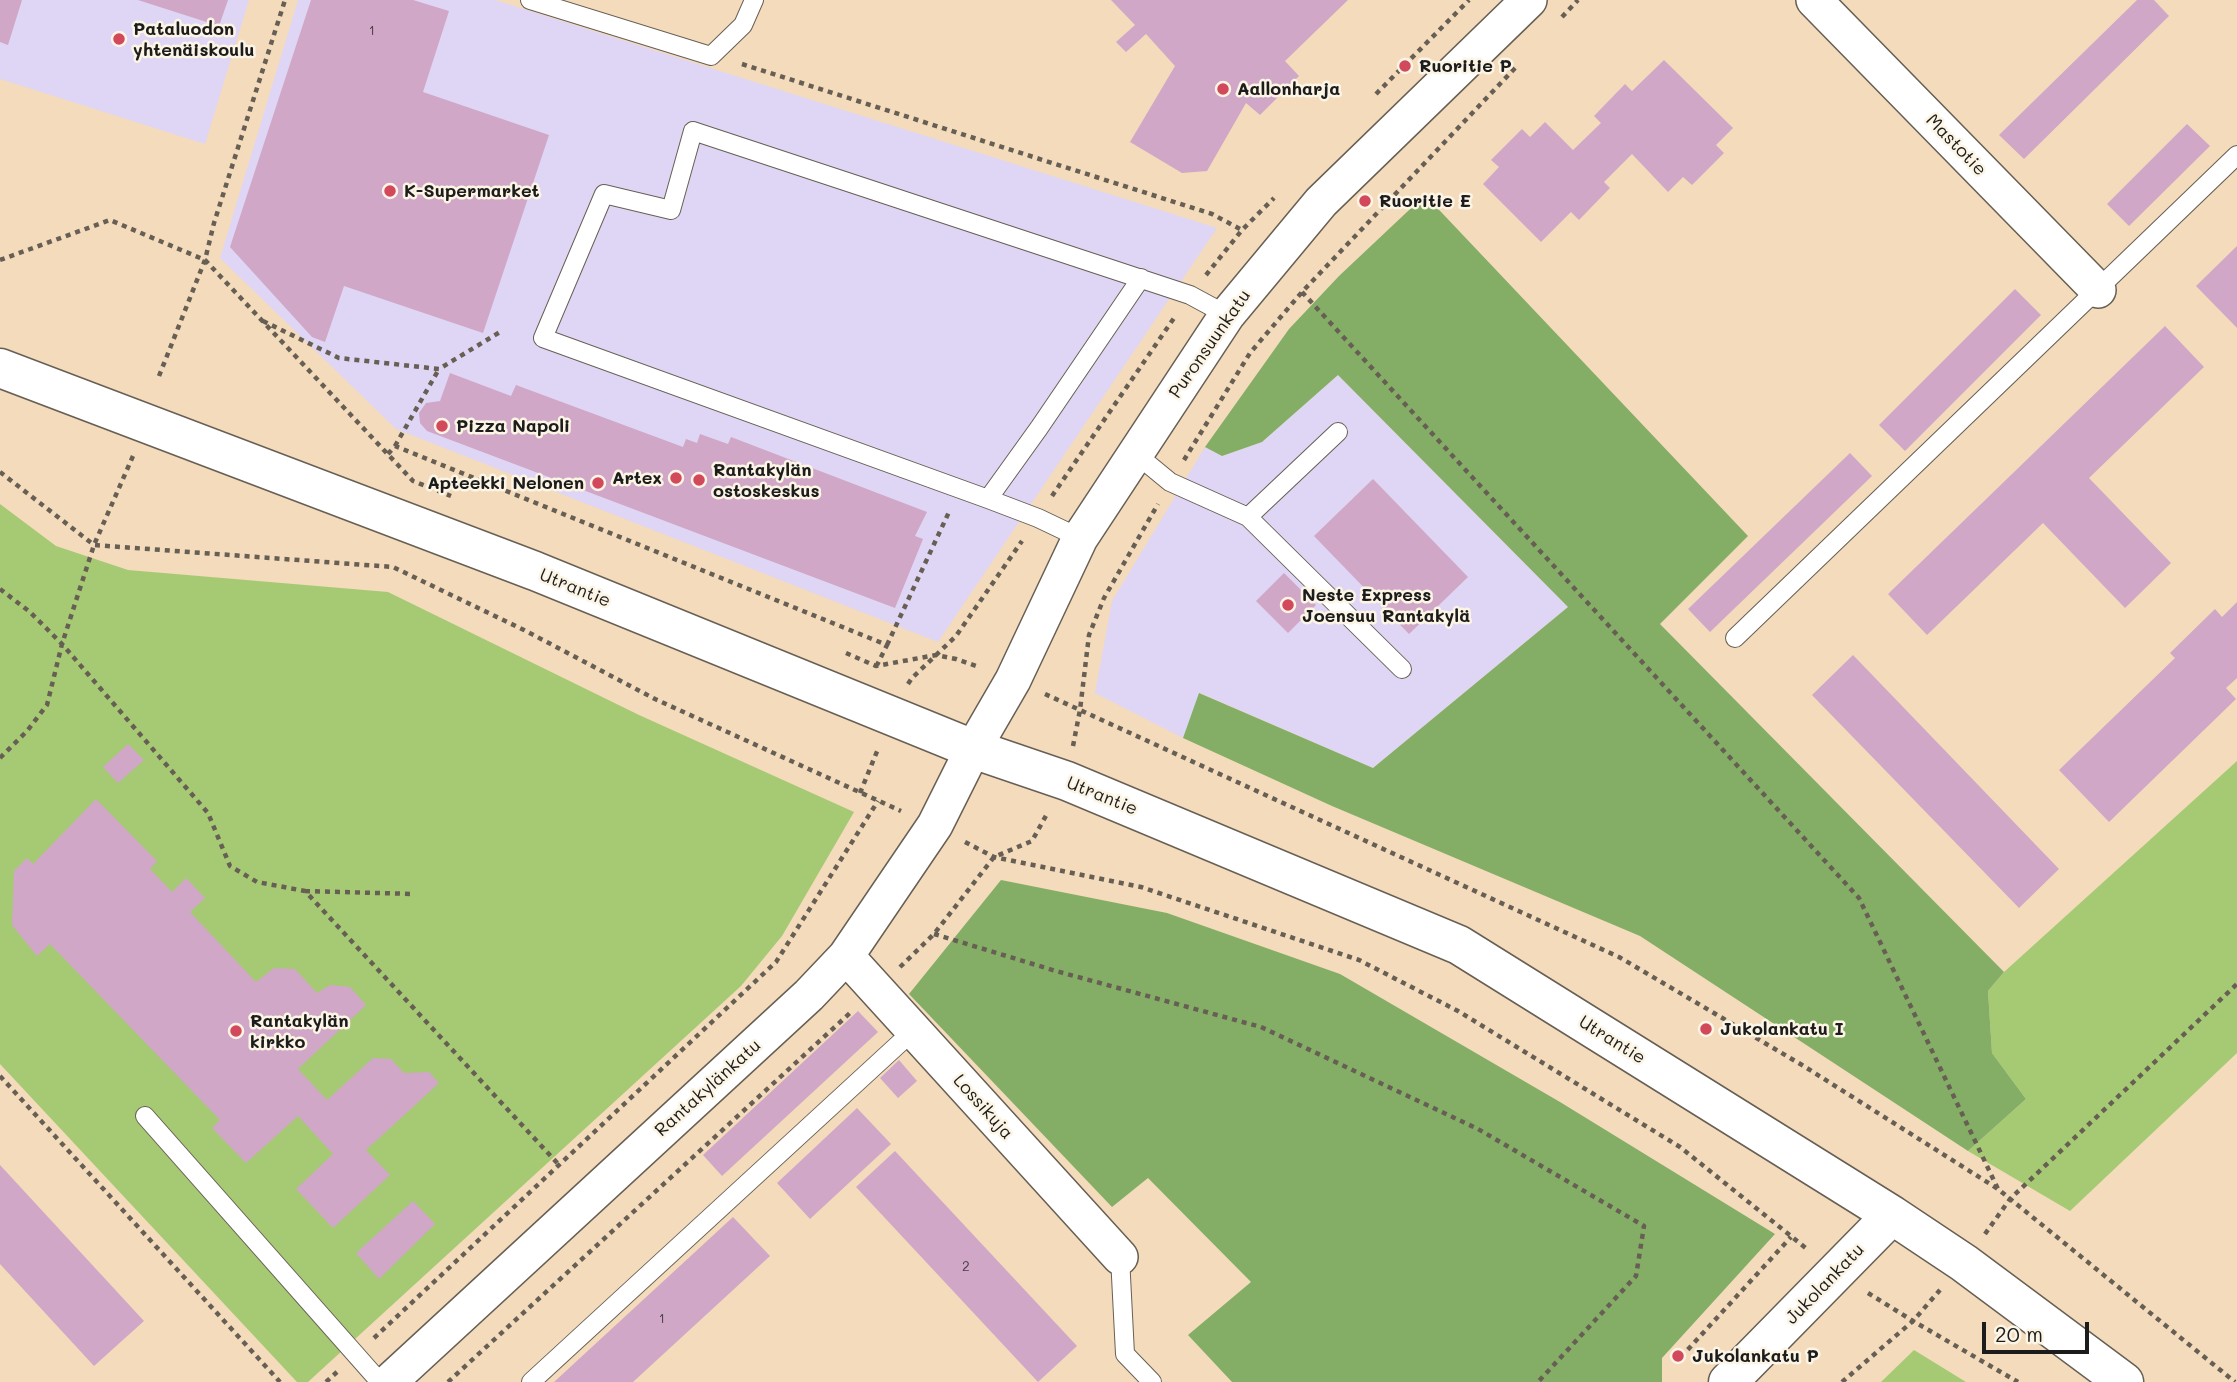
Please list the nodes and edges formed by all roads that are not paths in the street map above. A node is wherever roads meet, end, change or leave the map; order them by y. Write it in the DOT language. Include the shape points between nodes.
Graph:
graph roads {
  1 [pos="530,0"];
  2 [pos="754,0"];
  3 [pos="1814,0"];
  4 [pos="1523,2"];
  5 [pos="2237,155"];
  6 [pos="1141,278"];
  7 [pos="2098,290"];
  8 [pos="1227,315"];
  9 [pos="0,368"];
  10 [pos="1338,432"];
  11 [pos="1136,454"];
  12 [pos="988,499"];
  13 [pos="1248,517"];
  14 [pos="1080,538"];
  15 [pos="1735,638"];
  16 [pos="1402,669"];
  17 [pos="972,749"];
  18 [pos="846,956"];
  19 [pos="914,1030"];
  20 [pos="145,1116"];
  21 [pos="1892,1215"];
  22 [pos="1120,1257"];
  23 [pos="380,1382"];
  24 [pos="389,1382"];
  25 [pos="531,1382"];
  26 [pos="1152,1382"];
  27 [pos="1728,1382"];
  28 [pos="2124,1382"];
  1 -- 2 [label="lane" via="711,56 743,25"];
  3 -- 7 [label="street, Mastotie"];
  4 -- 8 [label="street, Puronsuunkatu" via="1321,202"];
  5 -- 7 [label="lane"];
  6 -- 8 [label="lane" via="1190,295"];
  6 -- 12 [label="lane"];
  6 -- 12 [label="lane" via="693,131 671,210 604,194 543,338"];
  7 -- 15 [label="lane"];
  8 -- 11 [label="street, Puronsuunkatu"];
  9 -- 17 [label="main road, Utrantie" via="535,571"];
  10 -- 13 [label="lane"];
  11 -- 13 [label="lane" via="1170,482"];
  11 -- 14 [label="street, Puronsuunkatu"];
  12 -- 14 [label="lane"];
  13 -- 16 [label="lane"];
  14 -- 17 [label="street, Puronsuunkatu" via="1013,680"];
  17 -- 18 [label="street, Rantakylänkatu" via="934,825"];
  17 -- 21 [label="main road, Utrantie" via="1067,781 1459,945"];
  18 -- 19 [label="street, Lossikuja"];
  18 -- 24 [label="street, Rantakylänkatu"];
  19 -- 22 [label="street, Lossikuja"];
  19 -- 25 [label="lane"];
  20 -- 23 [label="lane"];
  21 -- 27 [label="main road, Jukolankatu"];
  21 -- 28 [label="main road, Utrantie"];
  22 -- 26 [label="lane" via="1125,1354"];
}
